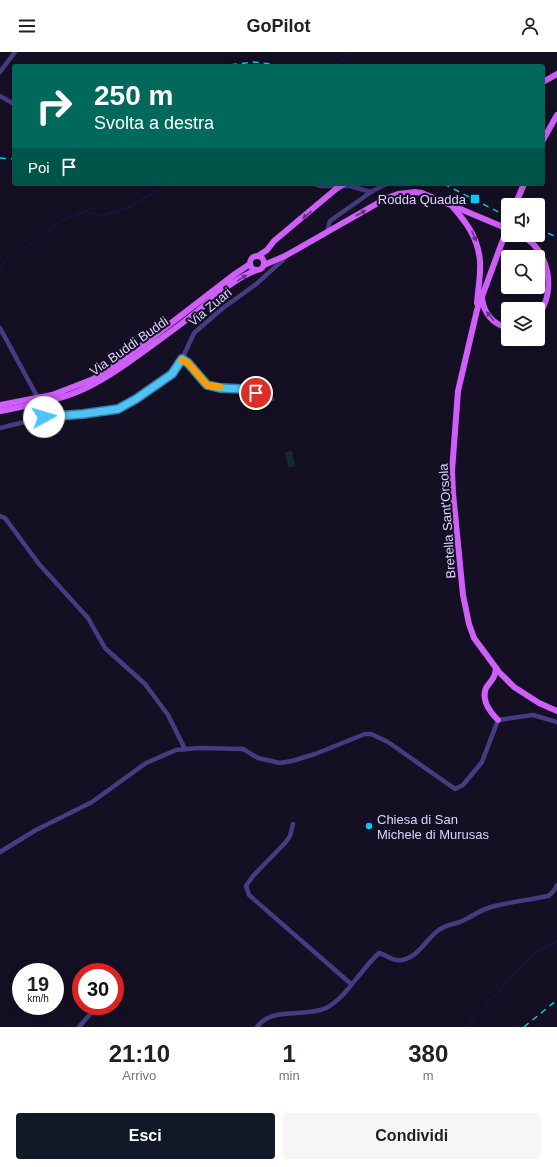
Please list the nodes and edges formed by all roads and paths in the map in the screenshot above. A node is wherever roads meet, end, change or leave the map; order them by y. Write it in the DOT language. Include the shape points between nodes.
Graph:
graph roads {
  1 [pos="15,52"];
  2 [pos="0,72"];
  3 [pos="557,74"];
  4 [pos="545,81"];
  5 [pos="0,96"];
  6 [pos="12,103"];
  7 [pos="557,115"];
  8 [pos="545,136"];
  9 [pos="320,186"];
  10 [pos="341,186"];
  11 [pos="350,186"];
  12 [pos="350,186"];
  13 [pos="382,186"];
  14 [pos="523,186"];
  15 [pos="371,192"];
  16 [pos="518,198"];
  17 [pos="451,205"];
  18 [pos="501,226"];
  19 [pos="327,232"];
  20 [pos="502,242"];
  21 [pos="531,242"];
  22 [pos="258,256"];
  23 [pos="285,256"];
  24 [pos="250,264"];
  25 [pos="264,265"];
  26 [pos="257,270"];
  27 [pos="482,295"];
  28 [pos="545,306"];
  29 [pos="477,310"];
  30 [pos="501,325"];
  31 [pos="0,328"];
  32 [pos="182,359"];
  33 [pos="272,399"];
  34 [pos="39,400"];
  35 [pos="0,405"];
  36 [pos="0,411"];
  37 [pos="44,417"];
  38 [pos="0,428"];
  39 [pos="0,516"];
  40 [pos="496,668"];
  41 [pos="505,678"];
  42 [pos="490,683"];
  43 [pos="557,711"];
  44 [pos="498,720"];
  45 [pos="557,722"];
  46 [pos="185,749"];
  47 [pos="293,824"];
  48 [pos="0,852"];
  49 [pos="557,885"];
  50 [pos="351,984"];
  51 [pos="89,1015"];
  52 [pos="79,1027"];
  53 [pos="257,1027"];
  1 -- 2 [label="street"];
  3 -- 4 [label="main road"];
  5 -- 6 [label="street"];
  7 -- 8 [label="main road"];
  9 -- 12 [label="street"];
  10 -- 22 [label="main road, one-way, bridge"];
  11 -- 15 [label="street"];
  13 -- 15 [label="street"];
  14 -- 16 [label="main road"];
  15 -- 19 [label="street" via="330,221"];
  17 -- 18 [label="main road"];
  19 -- 17 [label="main road, one-way" via="398,194 415,192"];
  17 -- 29 [label="main road, one-way" via="467,223 477,244 480,262"];
  19 -- 23 [label="main road"];
  20 -- 27 [label="main road, Bretella Sant'Orsola, bridge"];
  21 -- 28 [label="main road" via="538,248 550,270 549,296"];
  22 -- 24 [label="main road" via="252,258"];
  22 -- 25 [label="main road"];
  23 -- 25 [label="main road"];
  23 -- 32 [label="street, Via Zuari" via="194,333"];
  24 -- 26 [label="main road"];
  24 -- 34 [label="main road, Via Buddi Buddi" via="107,371 91,380"];
  25 -- 26 [label="main road" via="262,269"];
  34 -- 26 [label="main road, Via Buddi Buddi, one-way" via="76,393 95,384 233,283"];
  27 -- 29 [label="main road, Bretella Sant'Orsola"];
  30 -- 27 [label="main road, one-way" via="488,316 483,306"];
  29 -- 40 [label="main road, Bretella Sant'Orsola" via="458,391 452,471 453,493 469,624 474,638"];
  31 -- 34 [label="street"];
  32 -- 33 [label="street" via="207,385 244,389"];
  32 -- 37 [label="street, Via Zuari" via="172,374 118,409"];
  34 -- 35 [label="main road, Via Buddi Buddi"];
  34 -- 36 [label="main road, Via Buddi Buddi"];
  34 -- 37 [label="street"];
  37 -- 38 [label="street, Via Zuari"];
  39 -- 46 [label="street" via="5,518 39,564 88,618 105,648 145,684 168,715"];
  40 -- 41 [label="main road, Bretella Sant'Orsola"];
  40 -- 42 [label="main road"];
  41 -- 42 [label="main road"];
  41 -- 43 [label="main road, Bretella Sant'Orsola" via="539,704"];
  42 -- 44 [label="main road" via="486,690 486,703 488,710"];
  44 -- 45 [label="street" via="533,715"];
  44 -- 46 [label="street" via="482,762 462,785 455,789 388,742 371,734 365,734 315,754 280,763 258,758 243,749"];
  46 -- 48 [label="street" via="176,750 146,763 92,802 36,830"];
  47 -- 50 [label="street" via="285,843 246,886 249,895"];
  49 -- 50 [label="street" via="554,892 548,896 489,908 461,922 443,927 412,956 402,960 395,960 379,953"];
  50 -- 53 [label="street" via="326,1008 313,1012 276,1015"];
  51 -- 52 [label="street"];
}
